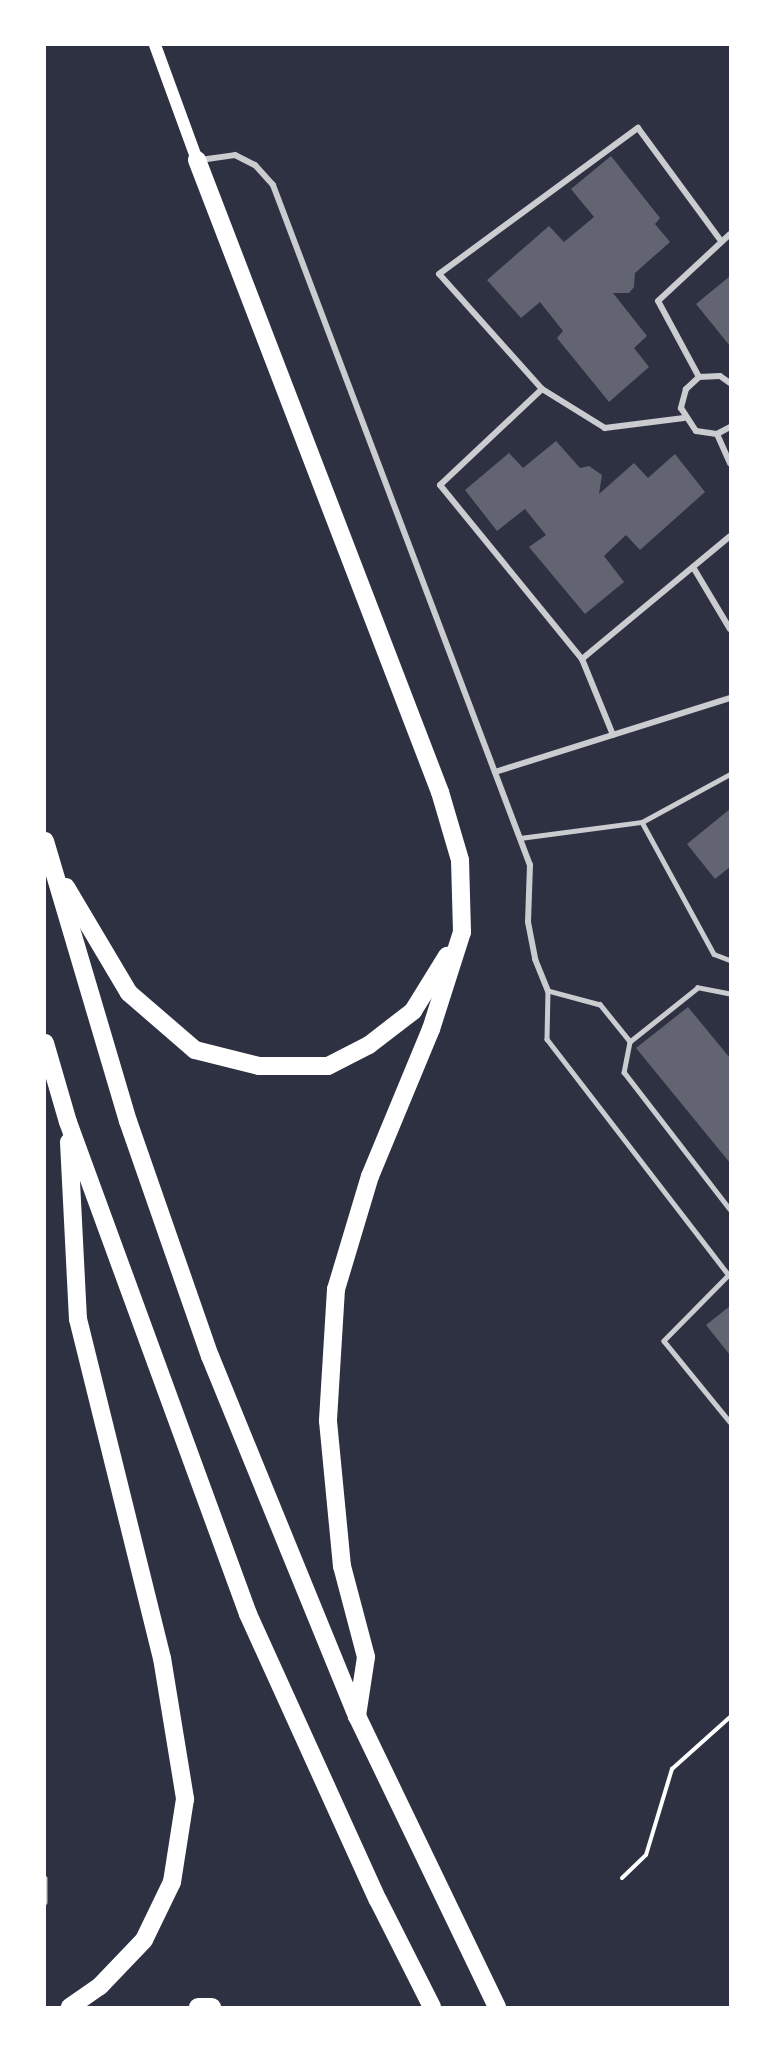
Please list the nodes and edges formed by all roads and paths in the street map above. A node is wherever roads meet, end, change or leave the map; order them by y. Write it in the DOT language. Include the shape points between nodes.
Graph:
graph roads {
  1 [pos="155,45"];
  2 [pos="197,160"];
  3 [pos="730,234"];
  4 [pos="721,241"];
  5 [pos="699,377"];
  6 [pos="730,383"];
  7 [pos="542,389"];
  8 [pos="684,418"];
  9 [pos="730,426"];
  10 [pos="717,434"];
  11 [pos="730,464"];
  12 [pos="730,536"];
  13 [pos="693,567"];
  14 [pos="730,629"];
  15 [pos="582,659"];
  16 [pos="730,699"];
  17 [pos="613,735"];
  18 [pos="495,772"];
  19 [pos="730,774"];
  20 [pos="642,822"];
  21 [pos="520,838"];
  22 [pos="45,841"];
  23 [pos="50,861"];
  24 [pos="462,932"];
  25 [pos="730,960"];
  26 [pos="549,991"];
  27 [pos="730,994"];
  28 [pos="630,1042"];
  29 [pos="45,1043"];
  30 [pos="68,1122"];
  31 [pos="730,1209"];
  32 [pos="729,1274"];
  33 [pos="730,1422"];
  34 [pos="357,1716"];
  35 [pos="730,1718"];
  36 [pos="45,1878"];
  37 [pos="622,1878"];
  38 [pos="45,1902"];
  39 [pos="70,2007"];
  40 [pos="198,2007"];
  41 [pos="212,2007"];
  42 [pos="432,2007"];
  43 [pos="497,2007"];
  1 -- 2 [label="main road"];
  2 -- 18 [label="street" via="235,155 255,165 273,185"];
  2 -- 24 [label="highway" via="440,792 460,860"];
  3 -- 4 [label="street"];
  4 -- 5 [label="street" via="658,301"];
  4 -- 7 [label="street" via="638,129 439,274"];
  5 -- 6 [label="street" via="720,376"];
  5 -- 8 [label="street" via="681,398"];
  7 -- 8 [label="street" via="605,428"];
  7 -- 15 [label="street" via="440,485"];
  8 -- 10 [label="street" via="696,431"];
  9 -- 10 [label="street"];
  10 -- 11 [label="street"];
  12 -- 13 [label="street"];
  13 -- 14 [label="street"];
  13 -- 15 [label="street"];
  15 -- 17 [label="street"];
  16 -- 17 [label="street"];
  17 -- 18 [label="street"];
  18 -- 21 [label="street"];
  19 -- 20 [label="lane"];
  20 -- 21 [label="lane"];
  20 -- 25 [label="lane" via="714,954"];
  21 -- 26 [label="street" via="530,865 528,922 534,959"];
  22 -- 23 [label="highway"];
  23 -- 24 [label="highway" via="129,993 195,1050 259,1066 328,1066 369,1045 413,1011"];
  23 -- 34 [label="highway" via="128,1121 210,1356"];
  24 -- 34 [label="highway" via="431,1029 370,1176 336,1289 328,1421 342,1566 366,1657"];
  26 -- 28 [label="lane" via="600,1005"];
  26 -- 32 [label="lane" via="547,1038"];
  27 -- 28 [label="lane" via="698,988"];
  28 -- 31 [label="lane" via="624,1072"];
  29 -- 30 [label="highway"];
  30 -- 39 [label="highway" via="78,1319 162,1658 185,1799 172,1882 144,1940 100,1986"];
  30 -- 42 [label="highway" via="248,1614 378,1900"];
  32 -- 33 [label="lane" via="663,1341"];
  34 -- 43 [label="highway"];
  35 -- 37 [label="path" via="672,1769 646,1855"];
  36 -- 38 [label="lane"];
  40 -- 41 [label="highway"];
}
